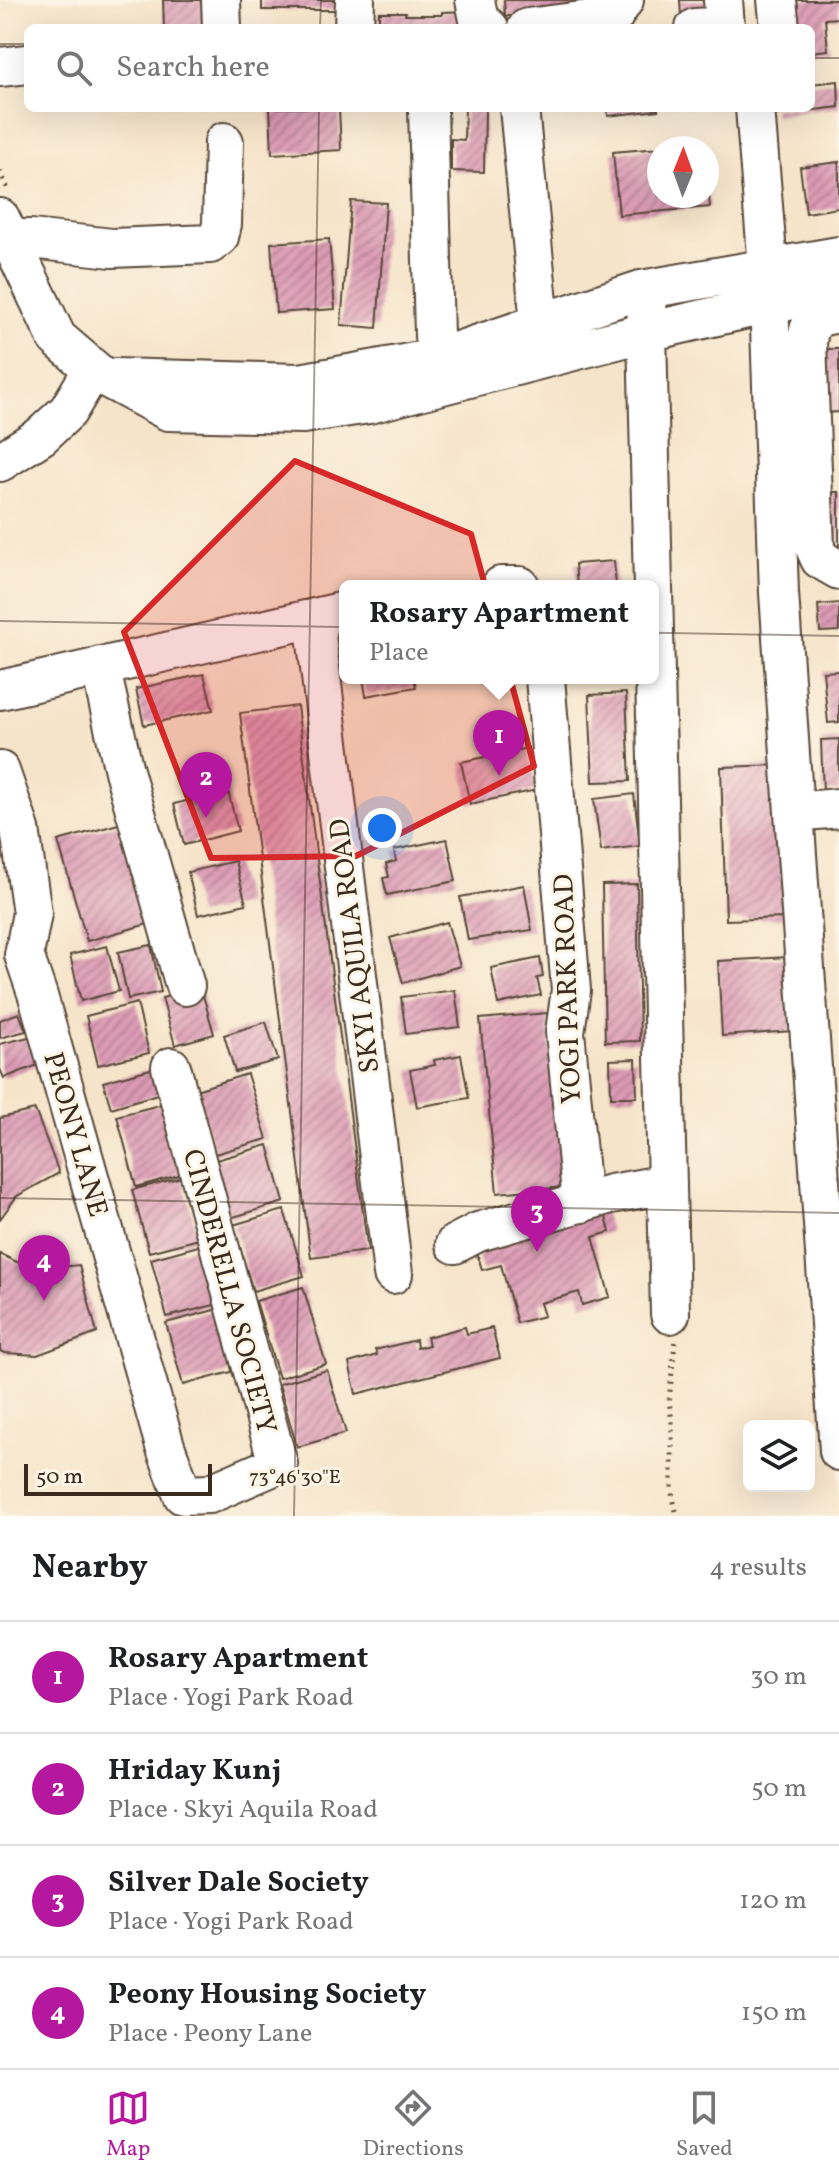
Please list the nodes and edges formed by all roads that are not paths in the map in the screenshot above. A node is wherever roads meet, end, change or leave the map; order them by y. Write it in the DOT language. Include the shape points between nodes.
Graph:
graph roads {
  1 [pos="221,0"];
  2 [pos="355,0"];
  3 [pos="475,0"];
  4 [pos="624,0"];
  5 [pos="723,0"];
  6 [pos="746,0"];
  7 [pos="777,0"];
  8 [pos="222,24"];
  9 [pos="354,24"];
  10 [pos="484,24"];
  11 [pos="558,24"];
  12 [pos="725,24"];
  13 [pos="748,24"];
  14 [pos="780,24"];
  15 [pos="24,64"];
  16 [pos="0,67"];
  17 [pos="428,112"];
  18 [pos="519,112"];
  19 [pos="755,112"];
  20 [pos="224,142"];
  21 [pos="10,234"];
  22 [pos="839,256"];
  23 [pos="768,286"];
  24 [pos="646,289"];
  25 [pos="839,293"];
  26 [pos="839,313"];
  27 [pos="540,323"];
  28 [pos="647,332"];
  29 [pos="437,358"];
  30 [pos="102,373"];
  31 [pos="0,462"];
  32 [pos="839,570"];
  33 [pos="779,573"];
  34 [pos="653,580"];
  35 [pos="330,615"];
  36 [pos="100,666"];
  37 [pos="546,684"];
  38 [pos="655,684"];
  39 [pos="0,690"];
  40 [pos="0,771"];
  41 [pos="839,808"];
  42 [pos="794,812"];
  43 [pos="12,948"];
  44 [pos="185,986"];
  45 [pos="171,1067"];
  46 [pos="667,1184"];
  47 [pos="581,1195"];
  48 [pos="455,1244"];
  49 [pos="393,1274"];
  50 [pos="670,1314"];
  51 [pos="834,1332"];
  52 [pos="839,1451"];
  53 [pos="183,1495"];
  1 -- 8 [label="street"];
  2 -- 9 [label="street"];
  3 -- 10 [label="street"];
  4 -- 11 [label="street" via="613,17"];
  5 -- 12 [label="street"];
  6 -- 13 [label="street"];
  7 -- 14 [label="street"];
  15 -- 16 [label="street"];
  17 -- 29 [label="street"];
  18 -- 27 [label="street"];
  19 -- 23 [label="street"];
  20 -- 21 [label="street" via="222,224 219,237 210,244 112,248"];
  21 -- 30 [label="street" via="57,338"];
  22 -- 23 [label="street"];
  23 -- 24 [label="street"];
  23 -- 25 [label="street"];
  23 -- 28 [label="street"];
  23 -- 33 [label="street"];
  24 -- 27 [label="street"];
  24 -- 28 [label="street"];
  26 -- 32 [label="street" via="817,317 807,342 815,548 820,559"];
  27 -- 29 [label="street"];
  28 -- 30 [label="street" via="369,404 303,414 168,411"];
  28 -- 34 [label="street"];
  29 -- 30 [label="street" via="300,383"];
  30 -- 31 [label="street" via="41,436"];
  32 -- 33 [label="street"];
  33 -- 42 [label="street"];
  35 -- 36 [label="street"];
  35 -- 49 [label="street, SKYI AQUILA ROAD"];
  36 -- 39 [label="street"];
  36 -- 44 [label="street"];
  37 -- 47 [label="street, YOGI PARK ROAD" via="571,990 565,1032"];
  38 -- 46 [label="street"];
  40 -- 43 [label="street, PEONY LANE" via="20,829 32,913"];
  41 -- 42 [label="street"];
  42 -- 51 [label="street"];
  43 -- 53 [label="street, PEONY LANE" via="38,996"];
  45 -- 53 [label="street, CINDERELLA SOCIETY" via="278,1464 209,1494"];
  46 -- 47 [label="street"];
  46 -- 50 [label="street"];
  47 -- 48 [label="street"];
  51 -- 52 [label="street"];
}
